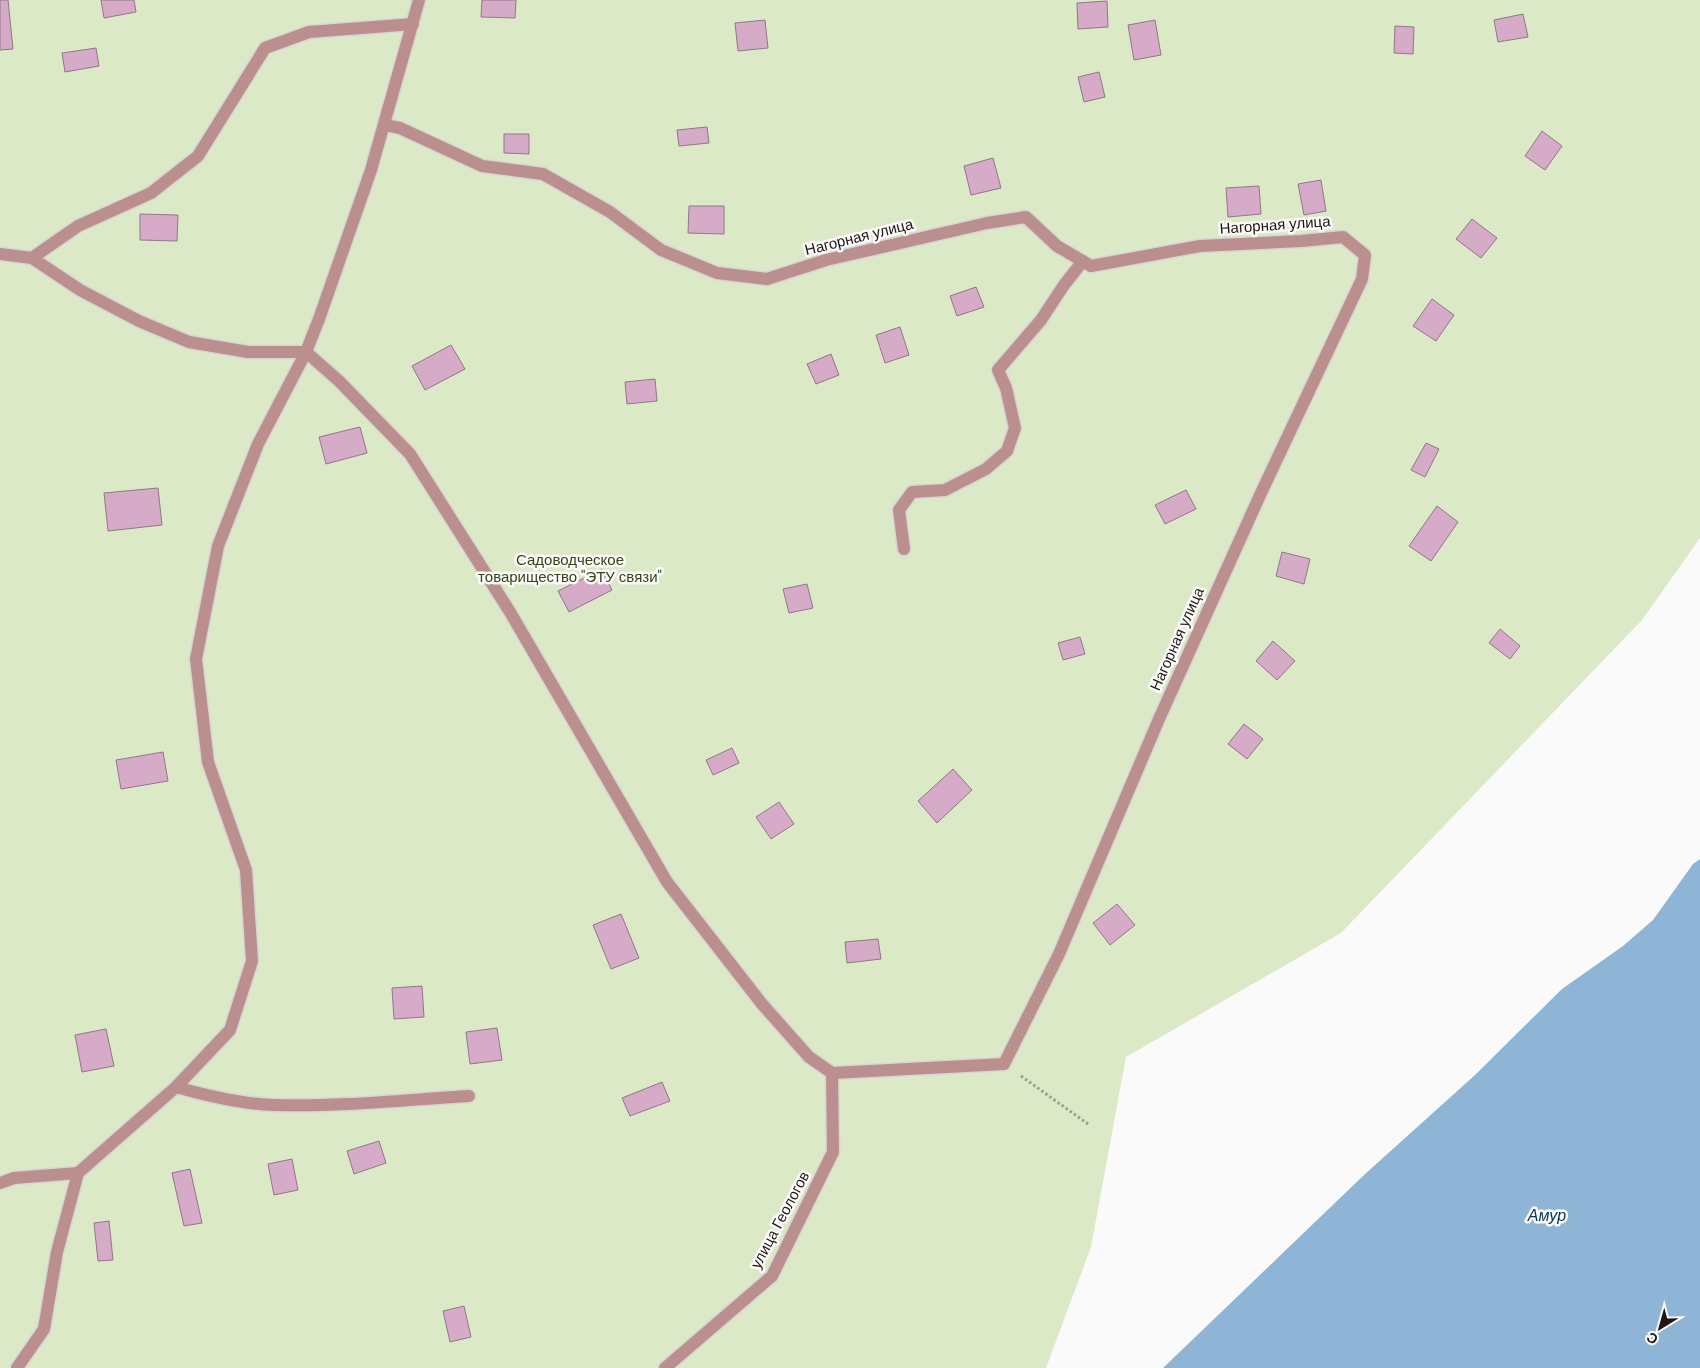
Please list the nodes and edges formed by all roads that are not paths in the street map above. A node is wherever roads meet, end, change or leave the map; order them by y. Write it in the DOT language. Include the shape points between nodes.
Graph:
graph roads {
  1 [pos="419,0"];
  2 [pos="413,24"];
  3 [pos="385,125"];
  4 [pos="0,254"];
  5 [pos="32,258"];
  6 [pos="1083,261"];
  7 [pos="306,352"];
  8 [pos="904,549"];
  9 [pos="832,1073"];
  10 [pos="176,1087"];
  11 [pos="469,1096"];
  12 [pos="78,1173"];
  13 [pos="0,1183"];
  14 [pos="17,1368"];
  15 [pos="665,1368"];
  1 -- 2 [label="street"];
  2 -- 3 [label="street"];
  2 -- 5 [label="street" via="310,32 265,48 198,156 151,192 78,226"];
  3 -- 6 [label="street, Нагорная улица" via="400,128 482,166 543,174 610,212 661,250 717,273 767,279 826,260 1026,217 1057,246"];
  3 -- 7 [label="street"];
  4 -- 5 [label="street"];
  5 -- 7 [label="street" via="80,290 139,321 189,342 248,352"];
  6 -- 8 [label="street" via="1041,320 998,370 1006,388 1015,428 1007,451 986,469 945,490 912,492 899,510"];
  6 -- 9 [label="street, Нагорная улица" via="1091,266 1200,246 1343,237 1366,255 1362,279 1158,719 1059,954 1004,1064"];
  7 -- 9 [label="street" via="410,454 510,612 667,882 762,1004 809,1057"];
  7 -- 10 [label="street" via="258,444 218,546 196,659 208,762 246,870 252,961 230,1030"];
  9 -- 15 [label="street, улица Геологов" via="834,1152 772,1276"];
  10 -- 11 [label="street" via="219,1098 273,1105"];
  10 -- 12 [label="street"];
  12 -- 13 [label="street" via="14,1178"];
  12 -- 14 [label="street" via="57,1252 44,1329"];
}
